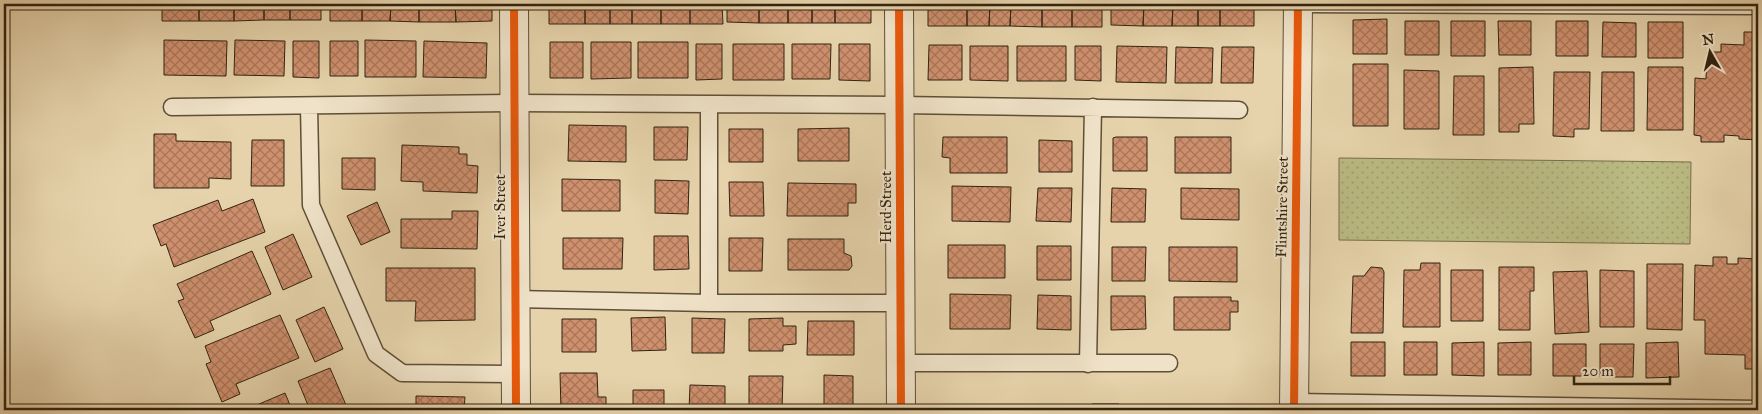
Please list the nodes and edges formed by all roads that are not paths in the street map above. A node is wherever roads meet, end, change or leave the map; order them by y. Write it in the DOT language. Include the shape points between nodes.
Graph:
graph roads {
  1 [pos="514,4"];
  2 [pos="899,4"];
  3 [pos="1298,4"];
  4 [pos="1758,6"];
  5 [pos="513,104"];
  6 [pos="709,104"];
  7 [pos="900,104"];
  8 [pos="309,106"];
  9 [pos="172,107"];
  10 [pos="1093,107"];
  11 [pos="1239,110"];
  12 [pos="514,299"];
  13 [pos="709,303"];
  14 [pos="899,303"];
  15 [pos="901,363"];
  16 [pos="1169,363"];
  17 [pos="1088,364"];
  18 [pos="515,374"];
  19 [pos="1294,406"];
  20 [pos="1758,409"];
  21 [pos="516,410"];
  22 [pos="901,410"];
  1 -- 5 [label="street, Iver Street"];
  2 -- 7 [label="street, Herd Street"];
  3 -- 4 [label="lane"];
  3 -- 19 [label="street, Flintshire Street"];
  5 -- 6 [label="lane"];
  5 -- 8 [label="lane"];
  5 -- 12 [label="street, Iver Street"];
  6 -- 7 [label="lane"];
  6 -- 13 [label="lane"];
  7 -- 10 [label="lane"];
  7 -- 14 [label="street, Herd Street"];
  8 -- 9 [label="lane"];
  8 -- 18 [label="lane" via="311,204 376,354 402,374"];
  10 -- 11 [label="lane"];
  10 -- 17 [label="lane"];
  12 -- 13 [label="lane"];
  12 -- 18 [label="street, Iver Street"];
  13 -- 14 [label="lane"];
  14 -- 15 [label="street, Herd Street"];
  15 -- 17 [label="lane"];
  15 -- 22 [label="street, Herd Street"];
  16 -- 17 [label="lane"];
  18 -- 21 [label="street, Iver Street"];
  19 -- 20 [label="lane"];
}
